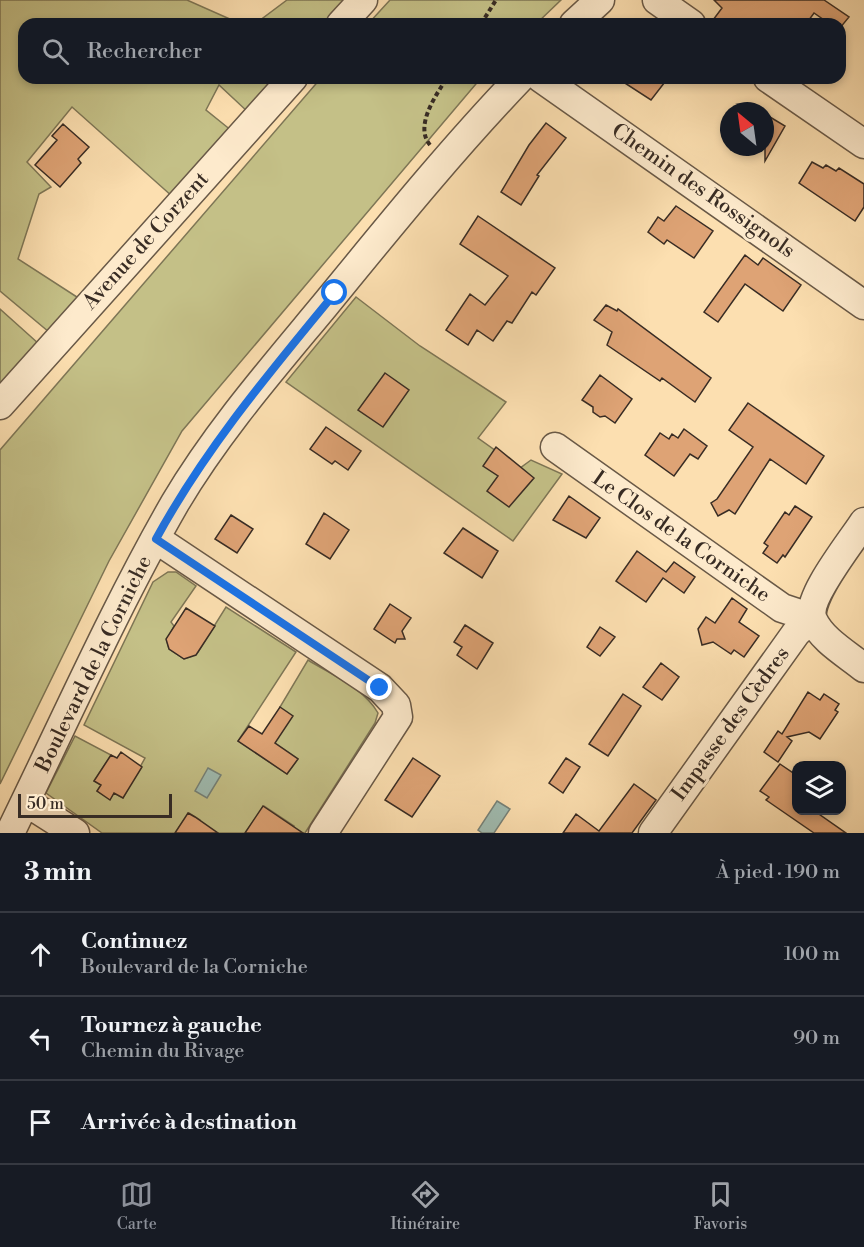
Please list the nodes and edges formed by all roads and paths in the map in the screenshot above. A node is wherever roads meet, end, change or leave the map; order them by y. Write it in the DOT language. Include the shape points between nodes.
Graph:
graph roads {
  1 [pos="363,0"];
  2 [pos="496,0"];
  3 [pos="600,0"];
  4 [pos="657,0"];
  5 [pos="346,18"];
  6 [pos="485,18"];
  7 [pos="580,18"];
  8 [pos="682,18"];
  9 [pos="288,84"];
  10 [pos="444,84"];
  11 [pos="515,84"];
  12 [pos="550,84"];
  13 [pos="777,84"];
  14 [pos="864,144"];
  15 [pos="446,159"];
  16 [pos="864,305"];
  17 [pos="0,405"];
  18 [pos="555,447"];
  19 [pos="864,522"];
  20 [pos="156,539"];
  21 [pos="812,618"];
  22 [pos="864,668"];
  23 [pos="26,802"];
  24 [pos="10,833"];
  25 [pos="75,833"];
  26 [pos="323,833"];
  27 [pos="653,833"];
  1 -- 5 [label="street"];
  2 -- 6 [label="path"];
  3 -- 7 [label="street"];
  4 -- 8 [label="street"];
  9 -- 17 [label="street, Avenue de Corzent"];
  10 -- 15 [label="path" via="427,115 424,134 427,143"];
  11 -- 15 [label="street, Boulevard de la Corniche"];
  12 -- 16 [label="street, Chemin des Rossignols"];
  13 -- 14 [label="street"];
  15 -- 20 [label="street, Boulevard de la Corniche" via="229,423"];
  18 -- 21 [label="street, Le Clos de la Corniche" via="782,608"];
  19 -- 21 [label="street" via="819,591"];
  20 -- 23 [label="street, Boulevard de la Corniche"];
  20 -- 26 [label="street" via="380,688 396,705 398,717"];
  21 -- 22 [label="street" via="821,632"];
  21 -- 27 [label="street, Impasse des Cèdres" via="796,633"];
  23 -- 24 [label="street, Boulevard de la Corniche"];
  23 -- 25 [label="street"];
}
